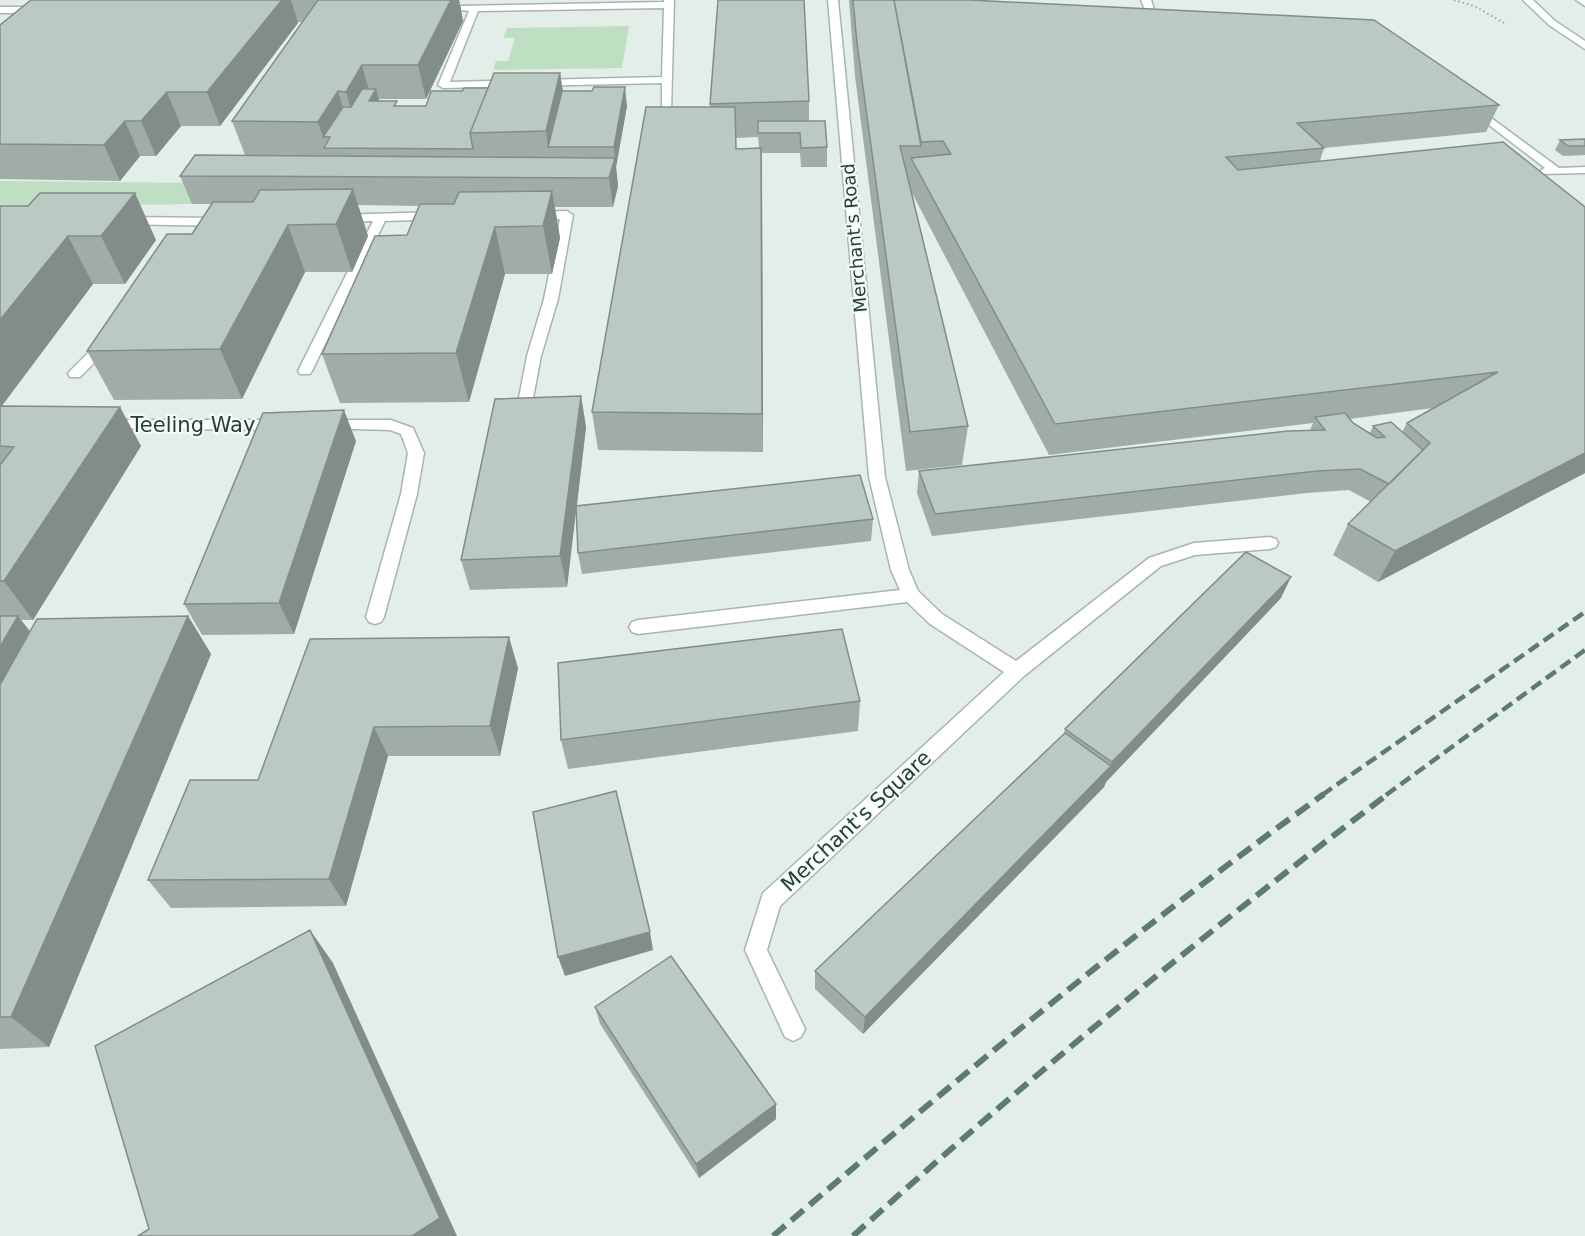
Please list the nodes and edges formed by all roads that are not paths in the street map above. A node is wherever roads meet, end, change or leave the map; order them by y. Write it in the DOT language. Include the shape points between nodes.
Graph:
graph roads {
  1 [pos="833,0"];
  2 [pos="1146,0"];
  3 [pos="1528,0"];
  4 [pos="1581,0"];
  5 [pos="669,3"];
  6 [pos="1585,3"];
  7 [pos="453,8"];
  8 [pos="475,8"];
  9 [pos="0,10"];
  10 [pos="41,18"];
  11 [pos="1178,27"];
  12 [pos="1585,46"];
  13 [pos="666,80"];
  14 [pos="1466,102"];
  15 [pos="667,109"];
  16 [pos="1531,152"];
  17 [pos="1508,154"];
  18 [pos="1585,170"];
  19 [pos="1556,171"];
  20 [pos="1532,173"];
  21 [pos="451,216"];
  22 [pos="520,216"];
  23 [pos="381,217"];
  24 [pos="322,219"];
  25 [pos="108,221"];
  26 [pos="239,222"];
  27 [pos="215,223"];
  28 [pos="199,240"];
  29 [pos="119,328"];
  30 [pos="305,371"];
  31 [pos="75,374"];
  32 [pos="526,398"];
  33 [pos="91,425"];
  34 [pos="1270,543"];
  35 [pos="911,595"];
  36 [pos="375,617"];
  37 [pos="638,627"];
  38 [pos="1017,671"];
  39 [pos="793,1029"];
  1 -- 35 [label="street, Merchant's Road" via="877,477 900,570"];
  2 -- 11 [label="street" via="1152,17"];
  3 -- 12 [label="street"];
  4 -- 6 [label="street"];
  5 -- 8 [label="street"];
  5 -- 13 [label="street"];
  7 -- 8 [label="street"];
  8 -- 13 [label="street" via="443,85"];
  9 -- 10 [label="street" via="52,8"];
  13 -- 15 [label="street"];
  14 -- 16 [label="street"];
  16 -- 17 [label="street"];
  16 -- 19 [label="street"];
  18 -- 19 [label="street"];
  19 -- 20 [label="street"];
  21 -- 23 [label="street"];
  22 -- 32 [label="street" via="567,215"];
  23 -- 24 [label="street"];
  23 -- 30 [label="street"];
  25 -- 27 [label="street"];
  26 -- 27 [label="street"];
  27 -- 28 [label="street"];
  29 -- 31 [label="street"];
  33 -- 36 [label="street, Teeling Way" via="391,425 408,431 416,453 409,494"];
  34 -- 38 [label="street, Merchant's Square" via="1194,549 1155,562"];
  35 -- 37 [label="street"];
  35 -- 38 [label="street" via="936,619"];
  38 -- 39 [label="street, Merchant's Square" via="771,900 756,950"];
}
